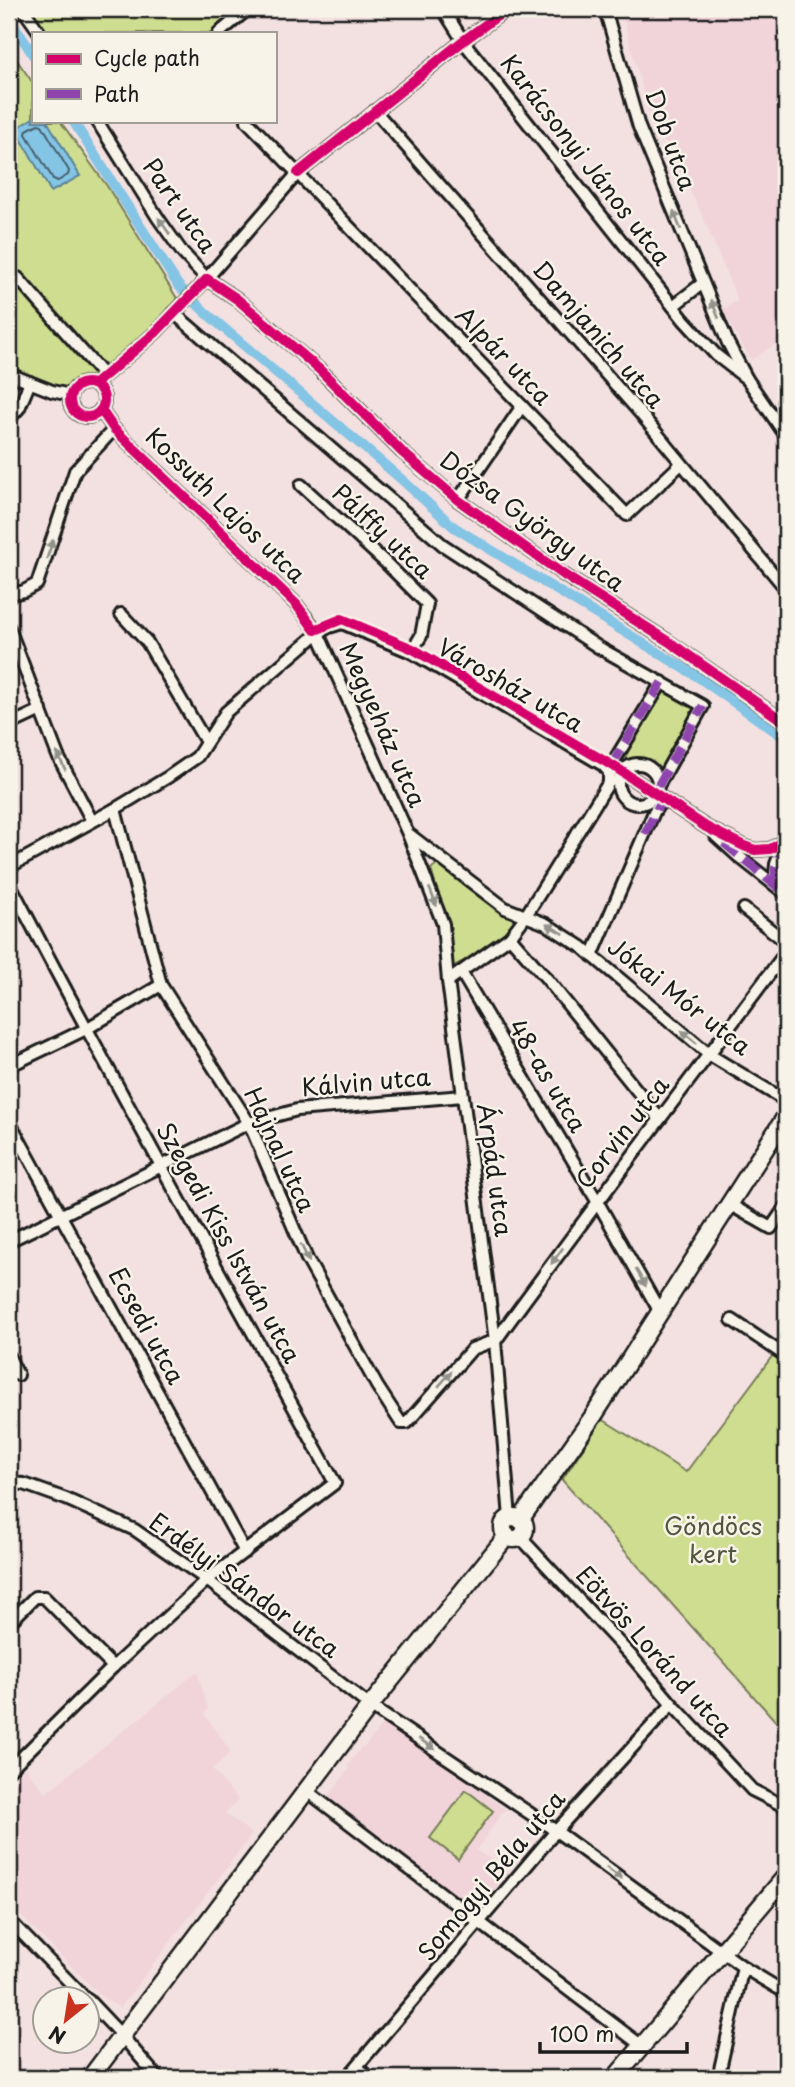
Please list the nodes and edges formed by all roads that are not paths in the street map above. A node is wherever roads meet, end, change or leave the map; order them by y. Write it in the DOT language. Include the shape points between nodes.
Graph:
graph roads {
  1 [pos="23,9"];
  2 [pos="247,9"];
  3 [pos="443,9"];
  4 [pos="507,9"];
  5 [pos="605,9"];
  6 [pos="39,32"];
  7 [pos="220,32"];
  8 [pos="463,41"];
  9 [pos="375,111"];
  10 [pos="98,122"];
  11 [pos="248,122"];
  12 [pos="298,173"];
  13 [pos="18,278"];
  14 [pos="204,282"];
  15 [pos="703,283"];
  16 [pos="673,306"];
  17 [pos="175,312"];
  18 [pos="728,343"];
  19 [pos="716,355"];
  20 [pos="9,374"];
  21 [pos="104,376"];
  22 [pos="747,379"];
  23 [pos="30,382"];
  24 [pos="95,384"];
  25 [pos="70,395"];
  26 [pos="522,406"];
  27 [pos="102,410"];
  28 [pos="9,419"];
  29 [pos="114,429"];
  30 [pos="786,436"];
  31 [pos="681,464"];
  32 [pos="301,485"];
  33 [pos="458,500"];
  34 [pos="786,589"];
  35 [pos="9,595"];
  36 [pos="121,614"];
  37 [pos="9,628"];
  38 [pos="318,633"];
  39 [pos="411,652"];
  40 [pos="662,682"];
  41 [pos="41,710"];
  42 [pos="786,723"];
  43 [pos="9,725"];
  44 [pos="206,742"];
  45 [pos="617,769"];
  46 [pos="658,793"];
  47 [pos="115,808"];
  48 [pos="92,821"];
  49 [pos="706,827"];
  50 [pos="408,834"];
  51 [pos="785,842"];
  52 [pos="432,852"];
  53 [pos="419,863"];
  54 [pos="9,867"];
  55 [pos="9,882"];
  56 [pos="774,884"];
  57 [pos="786,894"];
  58 [pos="744,909"];
  59 [pos="525,916"];
  60 [pos="510,937"];
  61 [pos="786,942"];
  62 [pos="786,952"];
  63 [pos="593,956"];
  64 [pos="461,972"];
  65 [pos="448,981"];
  66 [pos="161,985"];
  67 [pos="86,1029"];
  68 [pos="710,1055"];
  69 [pos="9,1066"];
  70 [pos="463,1096"];
  71 [pos="786,1101"];
  72 [pos="786,1116"];
  73 [pos="660,1119"];
  74 [pos="9,1121"];
  75 [pos="249,1123"];
  76 [pos="163,1167"];
  77 [pos="597,1201"];
  78 [pos="729,1204"];
  79 [pos="786,1206"];
  80 [pos="62,1216"];
  81 [pos="9,1241"];
  82 [pos="660,1312"];
  83 [pos="732,1320"];
  84 [pos="495,1340"];
  85 [pos="786,1356"];
  86 [pos="9,1357"];
  87 [pos="18,1375"];
  88 [pos="9,1483"];
  89 [pos="516,1515"];
  90 [pos="513,1537"];
  91 [pos="245,1552"];
  92 [pos="207,1580"];
  93 [pos="9,1623"];
  94 [pos="113,1668"];
  95 [pos="672,1704"];
  96 [pos="370,1706"];
  97 [pos="9,1770"];
  98 [pos="306,1791"];
  99 [pos="760,1794"];
  100 [pos="786,1807"];
  101 [pos="786,1812"];
  102 [pos="556,1832"];
  103 [pos="786,1876"];
  104 [pos="9,1920"];
  105 [pos="480,1923"];
  106 [pos="722,1951"];
  107 [pos="743,1967"];
  108 [pos="73,1986"];
  109 [pos="786,1993"];
  110 [pos="102,2015"];
  111 [pos="122,2036"];
  112 [pos="642,2046"];
  113 [pos="357,2067"];
  114 [pos="90,2078"];
  115 [pos="158,2078"];
  116 [pos="347,2078"];
  117 [pos="370,2078"];
  118 [pos="615,2078"];
  119 [pos="718,2078"];
  1 -- 6 [label="street"];
  2 -- 7 [label="street"];
  3 -- 8 [label="street, Karácsonyi János utca"];
  4 -- 8 [label="street"];
  15 -- 5 [label="street, Dob utca, one-way" via="639,127"];
  8 -- 9 [label="street"];
  8 -- 16 [label="street, Karácsonyi János utca"];
  9 -- 12 [label="street"];
  9 -- 31 [label="street, Damjanich utca"];
  14 -- 10 [label="street, Part utca, one-way"];
  11 -- 12 [label="street, Alpár utca"];
  12 -- 14 [label="street"];
  12 -- 26 [label="street, Alpár utca"];
  13 -- 21 [label="street"];
  14 -- 17 [label="street"];
  14 -- 33 [label="street, Dózsa György utca" via="237,299 320,370"];
  15 -- 16 [label="street"];
  18 -- 15 [label="street, Dob utca, one-way"];
  16 -- 19 [label="street, Karácsonyi János utca"];
  17 -- 21 [label="street"];
  17 -- 40 [label="street" via="443,545 598,647"];
  18 -- 19 [label="street"];
  18 -- 22 [label="street, Dob utca"];
  19 -- 22 [label="street, Karácsonyi János utca"];
  20 -- 23 [label="street"];
  21 -- 24 [label="street"];
  22 -- 30 [label="street"];
  23 -- 25 [label="street"];
  23 -- 28 [label="street"];
  24 -- 25 [label="street" via="77,385"];
  24 -- 27 [label="street" via="105,398"];
  25 -- 27 [label="street" via="71,407 79,415 91,417"];
  26 -- 31 [label="street, Alpár utca" via="627,515"];
  26 -- 33 [label="street, Dózsa György utca"];
  27 -- 29 [label="street, Kossuth Lajos utca"];
  35 -- 29 [label="street, one-way" via="37,584 75,471"];
  29 -- 38 [label="street, Kossuth Lajos utca" via="296,604"];
  31 -- 34 [label="street, Damjanich utca"];
  32 -- 39 [label="street, Pálffy utca" via="427,604 421,636"];
  33 -- 42 [label="street, Dózsa György utca"];
  36 -- 44 [label="street" via="147,642"];
  37 -- 41 [label="street"];
  38 -- 39 [label="street, Városház utca" via="342,623"];
  38 -- 44 [label="street" via="226,712"];
  38 -- 50 [label="street, Megyeház utca"];
  39 -- 59 [label="street, Városház utca" via="608,772 606,787"];
  40 -- 45 [label="street"];
  40 -- 46 [label="street" via="703,706"];
  41 -- 43 [label="street"];
  48 -- 41 [label="street, one-way" via="58,756"];
  44 -- 47 [label="street" via="197,757"];
  45 -- 46 [label="street"];
  45 -- 46 [label="street" via="648,766 656,774"];
  45 -- 46 [label="street" via="620,790 628,800 647,802"];
  46 -- 49 [label="street"];
  46 -- 63 [label="street"];
  47 -- 48 [label="street"];
  47 -- 66 [label="street, Hajnal utca"];
  48 -- 54 [label="street"];
  49 -- 51 [label="street" via="755,850"];
  49 -- 56 [label="street"];
  50 -- 52 [label="street, Jókai Mór utca"];
  50 -- 53 [label="street, Árpád utca"];
  51 -- 56 [label="street"];
  52 -- 53 [label="street"];
  52 -- 59 [label="street, Jókai Mór utca" via="505,908"];
  53 -- 65 [label="street, Árpád utca, one-way" via="443,924"];
  55 -- 67 [label="street, Szegedi Kiss István utca"];
  56 -- 57 [label="street"];
  58 -- 61 [label="street"];
  59 -- 60 [label="street"];
  63 -- 59 [label="street, Jókai Mór utca, one-way" via="561,932"];
  60 -- 64 [label="street"];
  60 -- 73 [label="street"];
  62 -- 68 [label="street, Corvin utca"];
  68 -- 63 [label="street, Jókai Mór utca, one-way"];
  64 -- 65 [label="street"];
  64 -- 77 [label="street, 48-as utca"];
  65 -- 70 [label="street, Árpád utca"];
  66 -- 67 [label="street"];
  66 -- 75 [label="street, Hajnal utca"];
  67 -- 69 [label="street"];
  67 -- 76 [label="street, Szegedi Kiss István utca"];
  68 -- 71 [label="street, Jókai Mór utca"];
  68 -- 73 [label="street, Corvin utca"];
  70 -- 75 [label="street, Kálvin utca" via="297,1110"];
  70 -- 84 [label="street, Árpád utca"];
  72 -- 78 [label="street"];
  73 -- 77 [label="street, Corvin utca"];
  74 -- 80 [label="street, Ecsedi utca"];
  75 -- 76 [label="street, Kálvin utca"];
  75 -- 84 [label="street, Hajnal utca, one-way" via="307,1259 401,1423 407,1423 472,1349"];
  76 -- 80 [label="street, Kálvin utca"];
  76 -- 91 [label="street, Szegedi Kiss István utca" via="335,1483"];
  77 -- 82 [label="street, 48-as utca, one-way"];
  77 -- 84 [label="street, Corvin utca, one-way"];
  78 -- 79 [label="street" via="771,1228"];
  78 -- 82 [label="street"];
  80 -- 81 [label="street, Kálvin utca"];
  80 -- 91 [label="street, Ecsedi utca"];
  82 -- 89 [label="street" via="594,1415"];
  83 -- 85 [label="street"];
  84 -- 89 [label="street, Árpád utca"];
  86 -- 87 [label="street"];
  88 -- 92 [label="street, Erdélyi Sándor utca" via="66,1499 135,1530"];
  89 -- 90 [label="street" via="524,1528"];
  90 -- 95 [label="street, Eötvös Loránd utca"];
  90 -- 96 [label="street"];
  91 -- 92 [label="street, Szegedi Kiss István utca"];
  92 -- 94 [label="street, Szegedi Kiss István utca"];
  92 -- 96 [label="street, Erdélyi Sándor utca"];
  93 -- 94 [label="street" via="35,1597 44,1597"];
  94 -- 97 [label="street, Szegedi Kiss István utca"];
  95 -- 99 [label="street, Eötvös Loránd utca"];
  95 -- 102 [label="street, Somogyi Béla utca"];
  96 -- 98 [label="street"];
  96 -- 102 [label="street, Erdélyi Sándor utca, one-way"];
  98 -- 105 [label="street"];
  98 -- 111 [label="street"];
  99 -- 100 [label="street, Eötvös Loránd utca"];
  99 -- 101 [label="street, Eötvös Loránd utca"];
  102 -- 105 [label="street, Somogyi Béla utca"];
  102 -- 106 [label="street, Erdélyi Sándor utca, one-way"];
  103 -- 106 [label="street"];
  104 -- 108 [label="street"];
  105 -- 112 [label="street"];
  105 -- 113 [label="street, Somogyi Béla utca"];
  106 -- 107 [label="street, Erdélyi Sándor utca"];
  106 -- 112 [label="street"];
  107 -- 109 [label="street, Erdélyi Sándor utca"];
  107 -- 119 [label="street"];
  110 -- 111 [label="street"];
  111 -- 114 [label="street"];
  111 -- 115 [label="street"];
  112 -- 118 [label="street"];
  113 -- 116 [label="street, Somogyi Béla utca"];
  113 -- 117 [label="street"];
}
